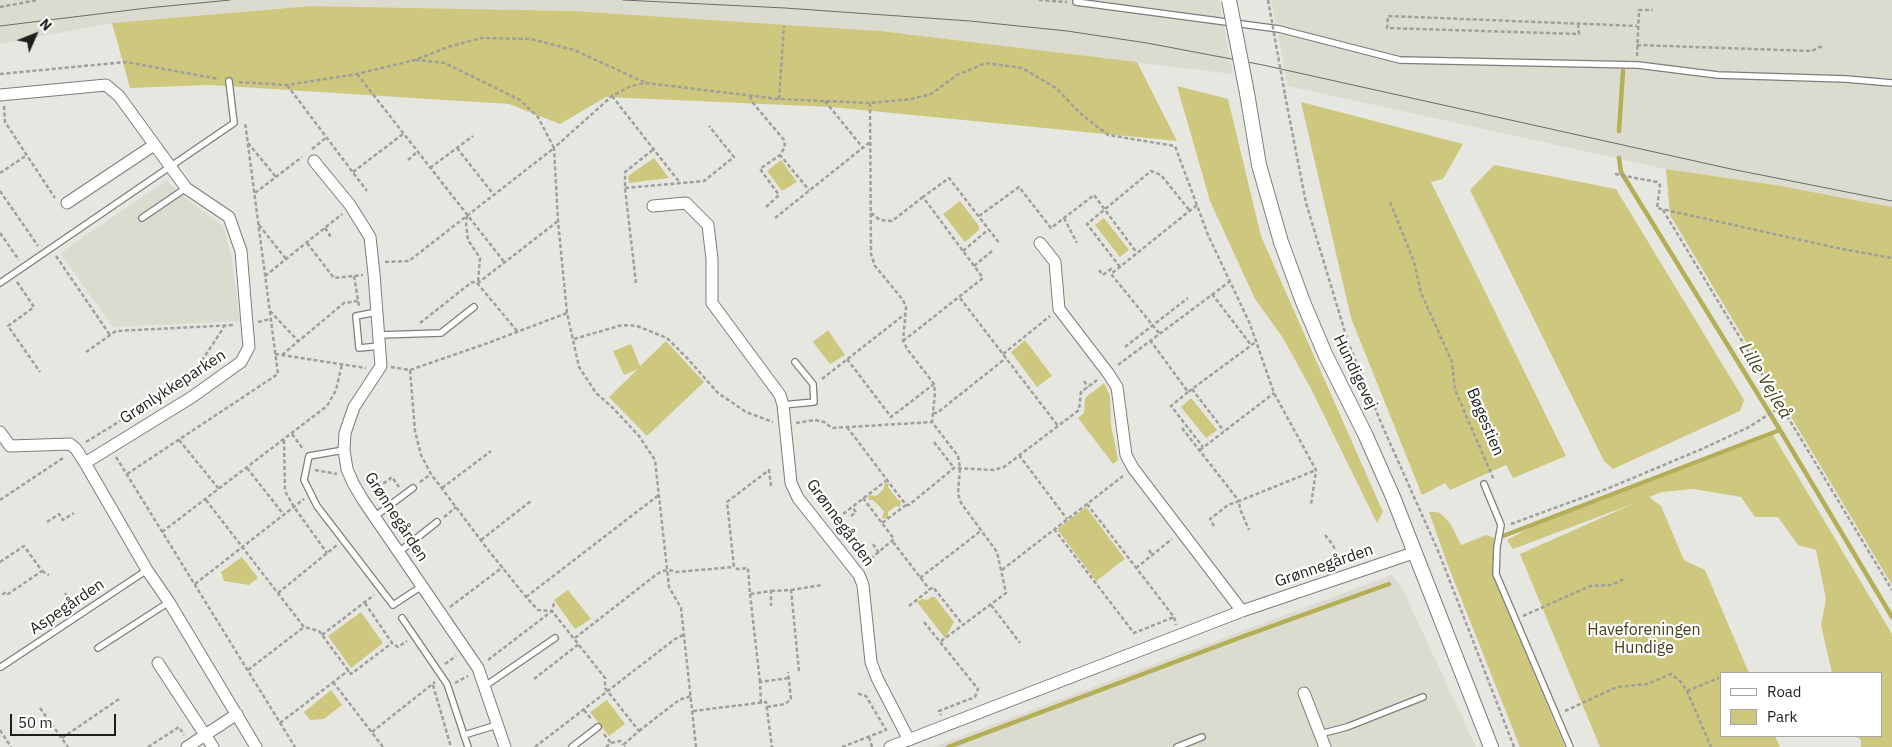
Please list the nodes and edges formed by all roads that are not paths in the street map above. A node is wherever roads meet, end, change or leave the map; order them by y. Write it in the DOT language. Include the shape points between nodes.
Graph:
graph roads {
  1 [pos="1229,0"];
  2 [pos="1076,2"];
  3 [pos="229,81"];
  4 [pos="1892,83"];
  5 [pos="2,95"];
  6 [pos="154,145"];
  7 [pos="314,161"];
  8 [pos="170,167"];
  9 [pos="186,188"];
  10 [pos="62,201"];
  11 [pos="653,206"];
  12 [pos="142,218"];
  13 [pos="1040,243"];
  14 [pos="0,283"];
  15 [pos="474,307"];
  16 [pos="377,312"];
  17 [pos="379,340"];
  18 [pos="795,362"];
  19 [pos="783,405"];
  20 [pos="0,432"];
  21 [pos="344,450"];
  22 [pos="85,463"];
  23 [pos="1484,484"];
  24 [pos="412,488"];
  25 [pos="374,517"];
  26 [pos="438,522"];
  27 [pos="399,552"];
  28 [pos="1416,552"];
  29 [pos="147,570"];
  30 [pos="422,586"];
  31 [pos="169,602"];
  32 [pos="1242,611"];
  33 [pos="402,618"];
  34 [pos="555,638"];
  35 [pos="98,648"];
  36 [pos="158,663"];
  37 [pos="1,666"];
  38 [pos="485,686"];
  39 [pos="1304,693"];
  40 [pos="1423,697"];
  41 [pos="236,714"];
  42 [pos="497,725"];
  43 [pos="598,727"];
  44 [pos="1320,734"];
  45 [pos="205,735"];
  46 [pos="464,735"];
  47 [pos="1202,737"];
  48 [pos="909,740"];
  49 [pos="189,746"];
  50 [pos="213,747"];
  51 [pos="256,747"];
  52 [pos="468,747"];
  53 [pos="505,747"];
  54 [pos="572,747"];
  55 [pos="890,747"];
  56 [pos="1177,747"];
  57 [pos="1325,747"];
  58 [pos="1492,747"];
  59 [pos="1570,747"];
  1 -- 28 [label="street, Hundigevej, bridge" via="1259,165 1281,242 1322,345"];
  2 -- 4 [label="lane" via="1279,29 1400,60 1638,65 1718,75"];
  3 -- 8 [label="lane" via="234,123"];
  5 -- 6 [label="street, Grønlykkeparken" via="106,85 119,96"];
  6 -- 8 [label="street, Grønlykkeparken"];
  6 -- 10 [label="street"];
  7 -- 16 [label="street" via="370,237"];
  8 -- 9 [label="street, Grønlykkeparken"];
  8 -- 14 [label="lane"];
  9 -- 12 [label="lane"];
  9 -- 22 [label="street, Grønlykkeparken" via="229,217 241,251 249,347 241,362 192,397"];
  11 -- 19 [label="street, Grønnegården" via="686,203 708,225 712,303 780,395"];
  13 -- 32 [label="street" via="1055,262 1059,309 1117,387 1126,455 1133,468"];
  15 -- 17 [label="lane" via="441,333 407,333"];
  16 -- 17 [label="street"];
  16 -- 17 [label="lane" via="356,316 360,348"];
  17 -- 21 [label="street, Grønnegården" via="380,368 354,407 345,433"];
  18 -- 19 [label="lane" via="813,384 814,402"];
  19 -- 48 [label="street, Grønnegården" via="791,484 798,498 859,575 863,585 871,662"];
  20 -- 22 [label="street" via="10,446 70,444"];
  21 -- 25 [label="street, Grønnegården" via="352,483"];
  21 -- 30 [label="lane" via="308,456 304,480 317,506 393,605"];
  22 -- 29 [label="street"];
  23 -- 59 [label="lane" via="1501,525 1496,574"];
  24 -- 25 [label="lane"];
  25 -- 27 [label="street, Grønnegården"];
  26 -- 27 [label="lane"];
  27 -- 30 [label="street, Grønnegården"];
  28 -- 32 [label="street, Grønnegården"];
  28 -- 58 [label="street, Hundigevej"];
  29 -- 31 [label="street"];
  29 -- 37 [label="lane, Aspegården"];
  30 -- 38 [label="street, Grønnegården" via="478,668"];
  31 -- 35 [label="lane"];
  31 -- 41 [label="street"];
  32 -- 48 [label="street, Grønnegården"];
  33 -- 46 [label="lane" via="448,687"];
  34 -- 38 [label="lane"];
  36 -- 45 [label="street"];
  38 -- 42 [label="street, Grønnegården"];
  39 -- 44 [label="street"];
  40 -- 44 [label="lane" via="1347,727"];
  41 -- 45 [label="street"];
  41 -- 51 [label="street"];
  42 -- 46 [label="lane"];
  42 -- 53 [label="street, Grønnegården"];
  43 -- 54 [label="lane"];
  44 -- 57 [label="street"];
  45 -- 49 [label="street"];
  45 -- 50 [label="street"];
  46 -- 52 [label="lane"];
  47 -- 56 [label="lane"];
  48 -- 55 [label="street, Grønnegården"];
}
